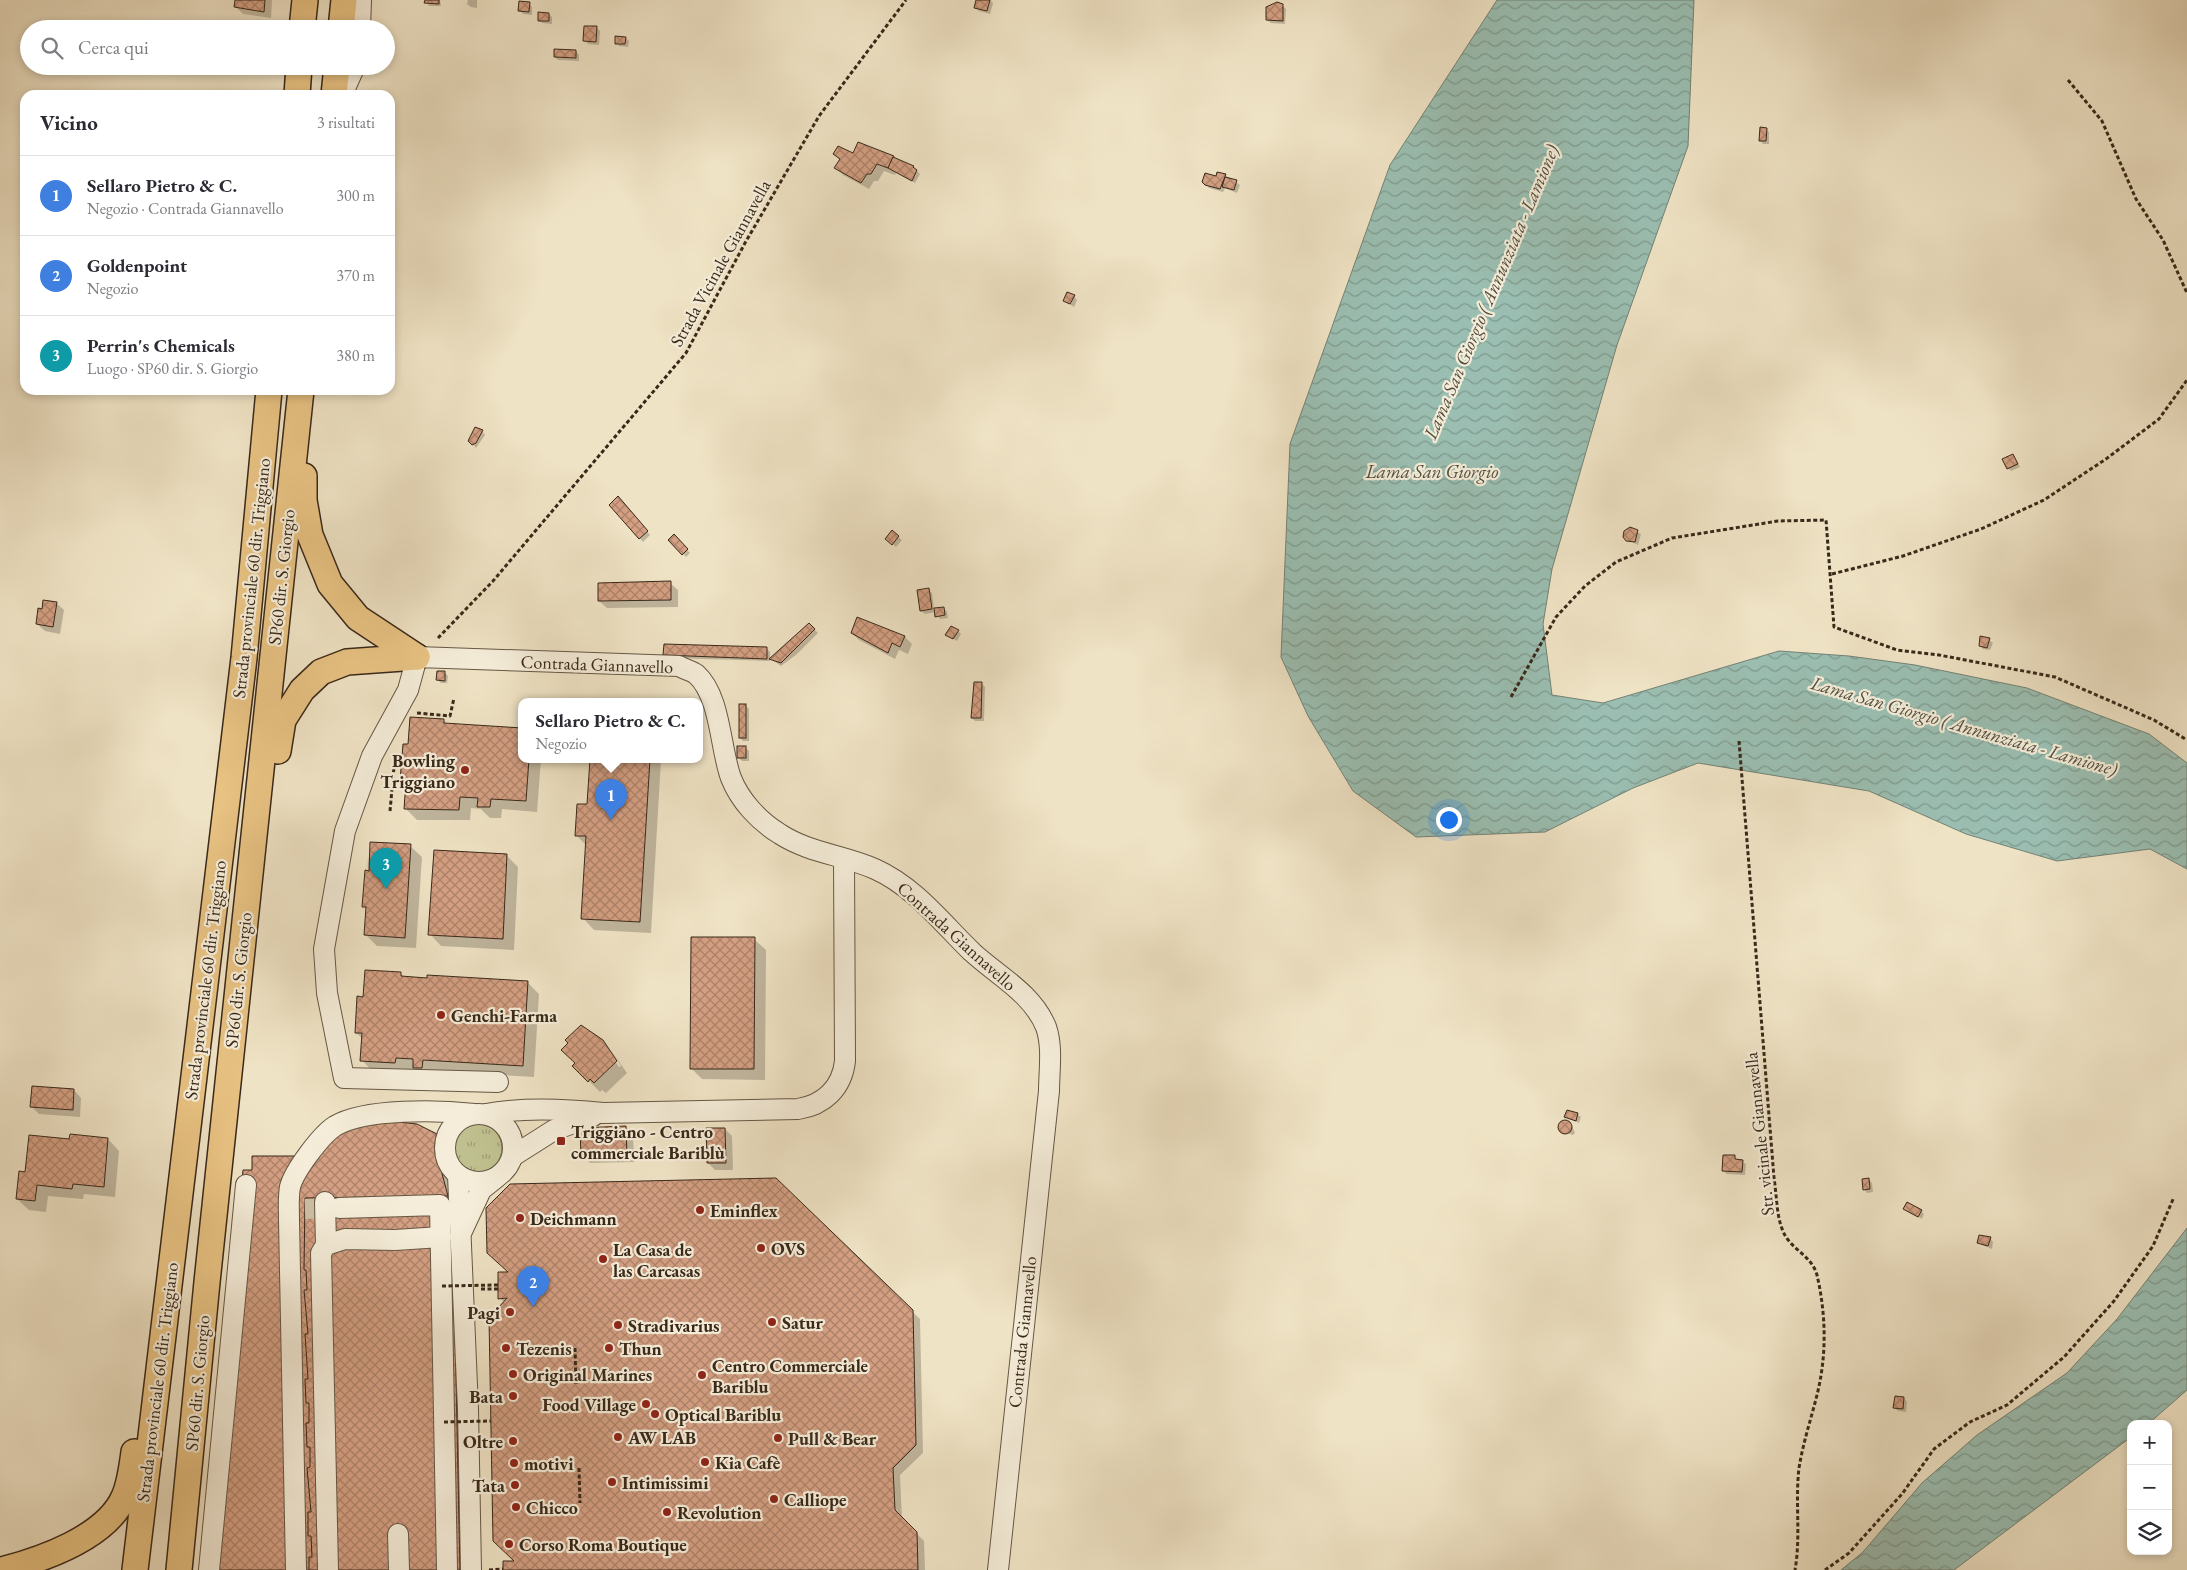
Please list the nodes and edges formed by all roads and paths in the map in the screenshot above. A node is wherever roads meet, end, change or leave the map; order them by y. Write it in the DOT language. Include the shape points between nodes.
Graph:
graph roads {
  1 [pos="304,0"];
  2 [pos="344,0"];
  3 [pos="361,0"];
  4 [pos="906,0"];
  5 [pos="303,20"];
  6 [pos="342,20"];
  7 [pos="360,20"];
  8 [pos="298,75"];
  9 [pos="336,75"];
  10 [pos="352,75"];
  11 [pos="2068,80"];
  12 [pos="297,90"];
  13 [pos="335,90"];
  14 [pos="344,90"];
  15 [pos="2187,293"];
  16 [pos="2187,380"];
  17 [pos="270,395"];
  18 [pos="300,395"];
  19 [pos="305,395"];
  20 [pos="1832,574"];
  21 [pos="418,657"];
  22 [pos="1511,697"];
  23 [pos="454,698"];
  24 [pos="409,713"];
  25 [pos="2187,740"];
  26 [pos="1739,741"];
  27 [pos="395,753"];
  28 [pos="390,811"];
  29 [pos="844,859"];
  30 [pos="245,920"];
  31 [pos="498,1082"];
  32 [pos="603,1113"];
  33 [pos="480,1114"];
  34 [pos="513,1156"];
  35 [pos="458,1175"];
  36 [pos="496,1178"];
  37 [pos="246,1185"];
  38 [pos="2174,1197"];
  39 [pos="462,1232"];
  40 [pos="441,1237"];
  41 [pos="173,1244"];
  42 [pos="326,1245"];
  43 [pos="498,1285"];
  44 [pos="442,1286"];
  45 [pos="575,1348"];
  46 [pos="576,1384"];
  47 [pos="491,1421"];
  48 [pos="444,1422"];
  49 [pos="579,1468"];
  50 [pos="580,1503"];
  51 [pos="398,1534"];
  52 [pos="2,1570"];
  53 [pos="135,1570"];
  54 [pos="179,1570"];
  55 [pos="209,1570"];
  56 [pos="296,1570"];
  57 [pos="328,1570"];
  58 [pos="399,1570"];
  59 [pos="447,1570"];
  60 [pos="471,1570"];
  61 [pos="998,1570"];
  62 [pos="1795,1570"];
  63 [pos="1825,1570"];
  1 -- 5 [label="main road"];
  2 -- 6 [label="main road"];
  3 -- 7 [label="street"];
  4 -- 21 [label="path, Strada Vicinale Giannavella" via="819,116 686,353 492,581"];
  8 -- 12 [label="main road"];
  9 -- 13 [label="main road"];
  10 -- 14 [label="street"];
  11 -- 15 [label="path" via="2102,121 2136,199 2163,240"];
  16 -- 20 [label="path" via="2160,419 2044,500 1981,529 1902,556"];
  17 -- 41 [label="main road, Strada provinciale 60 dir. Triggiano" via="244,658"];
  18 -- 30 [label="main road, SP60 dir. S. Giorgio"];
  19 -- 21 [label="main road" via="304,500 310,535 330,584 358,618"];
  20 -- 22 [label="path" via="1826,520 1778,521 1672,538 1616,562 1585,586 1556,617"];
  20 -- 25 [label="path" via="1834,627 1897,650 2055,677 2154,720"];
  21 -- 29 [label="street, Contrada Giannavello" via="679,666 696,674 708,692 731,778 745,804 780,834 805,847"];
  21 -- 30 [label="main road" via="348,662 322,672 302,690 283,720 270,802"];
  21 -- 31 [label="street" via="408,690 372,756 349,821 324,949 327,994 344,1078"];
  23 -- 24 [label="path" via="450,716"];
  26 -- 62 [label="path, Str. vicinale Giannavella" via="1780,1220 1786,1237 1810,1261 1816,1273 1825,1330 1818,1393 1799,1469"];
  27 -- 28 [label="path"];
  29 -- 32 [label="street" via="846,1061 839,1082 828,1097 798,1110"];
  29 -- 61 [label="street, Contrada Giannavello" via="874,868 902,883 974,954 1005,977 1033,1006 1046,1028 1050,1051 1049,1091"];
  30 -- 54 [label="main road, SP60 dir. S. Giorgio"];
  32 -- 33 [label="street" via="576,1110"];
  32 -- 34 [label="street" via="554,1130"];
  33 -- 34 [label="street" via="505,1125 514,1145"];
  33 -- 35 [label="street" via="464,1118 448,1133 446,1156"];
  33 -- 56 [label="street" via="374,1115 336,1126 325,1135 294,1176 290,1188 297,1210"];
  34 -- 36 [label="street"];
  35 -- 36 [label="street" via="476,1182"];
  35 -- 39 [label="street"];
  36 -- 39 [label="street" via="481,1190"];
  37 -- 55 [label="street"];
  38 -- 63 [label="path" via="2153,1246 2114,1301 2064,1357 2007,1405 1970,1422 1934,1449 1902,1494 1849,1553"];
  39 -- 60 [label="street"];
  40 -- 42 [label="street" via="345,1239"];
  40 -- 42 [label="street" via="440,1205 332,1205"];
  40 -- 44 [label="street"];
  41 -- 52 [label="main road" via="144,1365 132,1465 124,1498 110,1517 86,1536 36,1561"];
  41 -- 53 [label="main road, Strada provinciale 60 dir. Triggiano"];
  42 -- 57 [label="street" via="321,1253"];
  43 -- 44 [label="path, bridge"];
  44 -- 48 [label="street"];
  45 -- 46 [label="path"];
  47 -- 48 [label="path, bridge"];
  48 -- 59 [label="street"];
  49 -- 50 [label="path"];
  51 -- 58 [label="street"];
}
